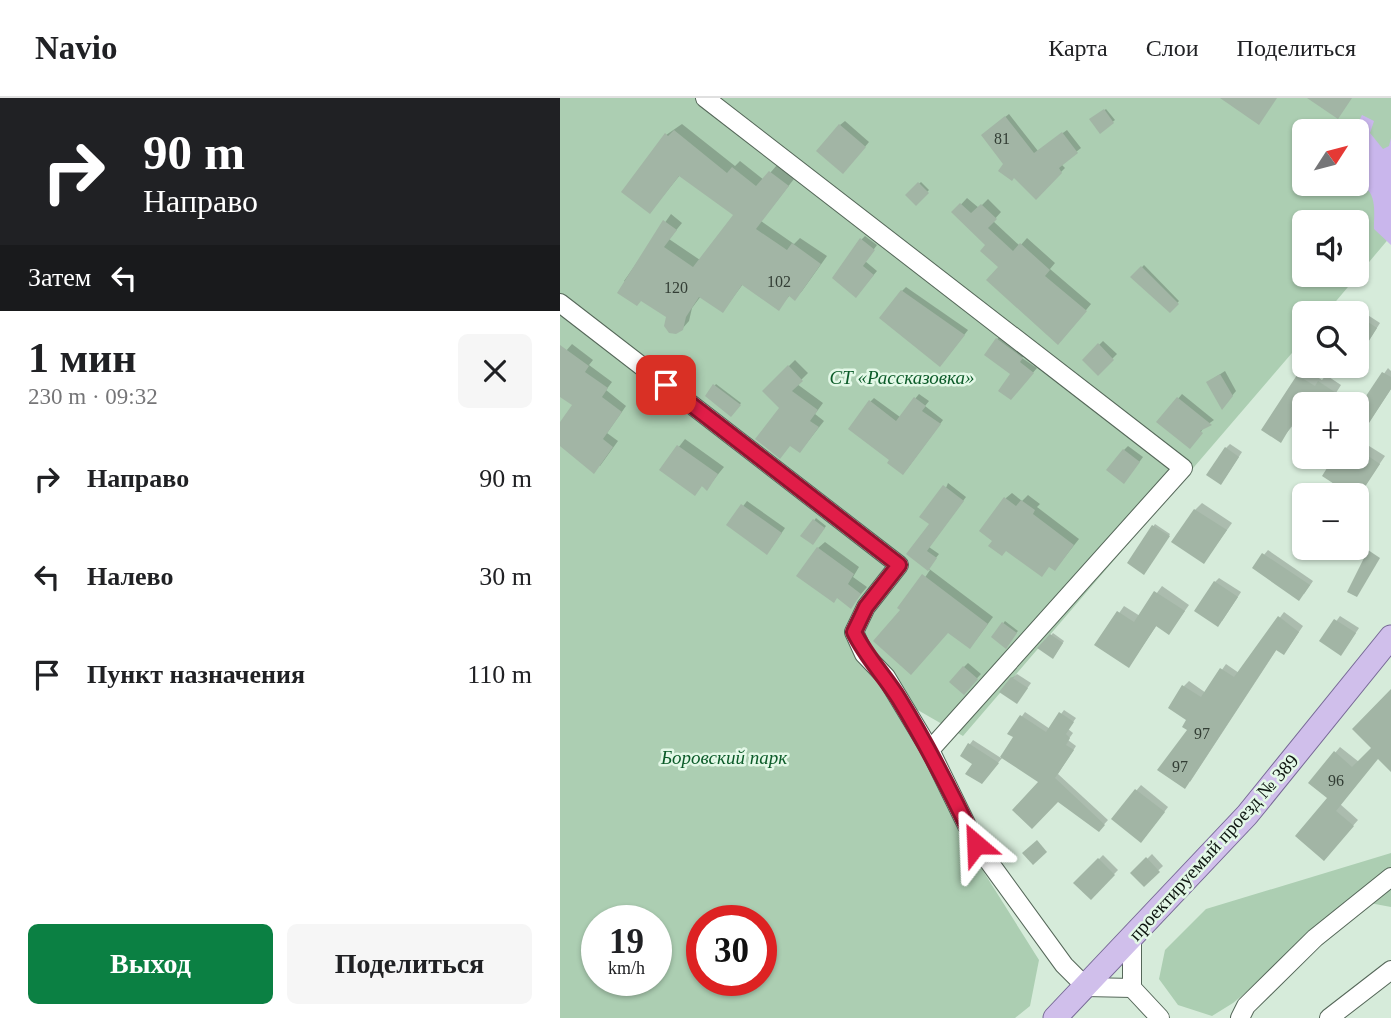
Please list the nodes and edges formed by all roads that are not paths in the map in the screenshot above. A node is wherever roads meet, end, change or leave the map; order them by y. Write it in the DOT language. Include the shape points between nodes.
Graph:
graph roads {
  1 [pos="705,98"];
  2 [pos="560,303"];
  3 [pos="1391,637"];
  4 [pos="930,750"];
  5 [pos="1391,877"];
  6 [pos="1132,939"];
  7 [pos="1391,970"];
  8 [pos="1086,986"];
  9 [pos="1132,988"];
  10 [pos="1055,1018"];
  11 [pos="1160,1018"];
  12 [pos="1240,1018"];
  13 [pos="1329,1018"];
  1 -- 4 [label="street" via="1183,468"];
  2 -- 4 [label="street" via="899,565 866,607 854,632 864,654 886,677"];
  3 -- 6 [label="main road, проектируемый проезд № 389" via="1247,815"];
  4 -- 8 [label="street" via="976,844 1064,965"];
  5 -- 12 [label="street" via="1315,938 1246,1006"];
  6 -- 8 [label="main road, проектируемый проезд № 389"];
  6 -- 9 [label="street"];
  7 -- 13 [label="street"];
  8 -- 9 [label="street"];
  8 -- 10 [label="main road, проектируемый проезд № 389"];
  9 -- 11 [label="street"];
}
